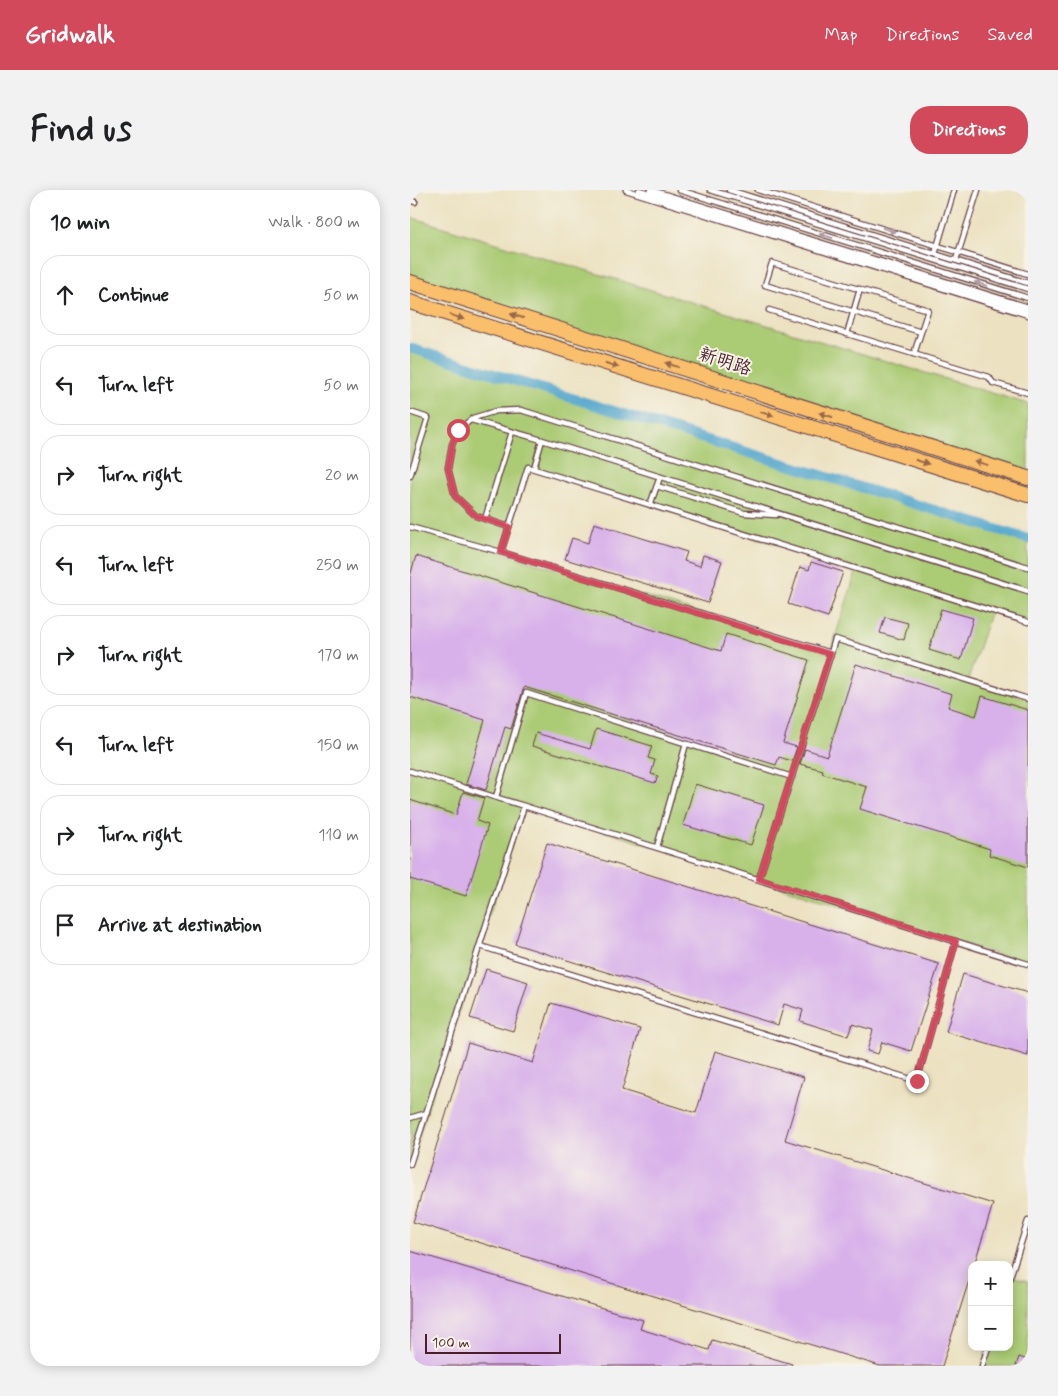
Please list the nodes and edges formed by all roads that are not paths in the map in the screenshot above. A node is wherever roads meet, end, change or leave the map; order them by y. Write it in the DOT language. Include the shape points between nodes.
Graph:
graph roads {
  1 [pos="626,190"];
  2 [pos="639,190"];
  3 [pos="652,190"];
  4 [pos="679,190"];
  5 [pos="710,190"];
  6 [pos="729,190"];
  7 [pos="758,190"];
  8 [pos="954,190"];
  9 [pos="978,190"];
  10 [pos="937,246"];
  11 [pos="958,252"];
  12 [pos="935,254"];
  13 [pos="956,260"];
  14 [pos="1028,274"];
  15 [pos="410,282"];
  16 [pos="1028,283"];
  17 [pos="860,289"];
  18 [pos="1028,289"];
  19 [pos="1028,298"];
  20 [pos="410,302"];
  21 [pos="768,310"];
  22 [pos="1028,311"];
  23 [pos="853,312"];
  24 [pos="921,332"];
  25 [pos="847,334"];
  26 [pos="914,354"];
  27 [pos="1028,393"];
  28 [pos="410,412"];
  29 [pos="471,420"];
  30 [pos="512,432"];
  31 [pos="542,440"];
  32 [pos="534,468"];
  33 [pos="410,476"];
  34 [pos="660,477"];
  35 [pos="1028,478"];
  36 [pos="657,486"];
  37 [pos="1028,495"];
  38 [pos="650,505"];
  39 [pos="783,515"];
  40 [pos="485,519"];
  41 [pos="410,527"];
  42 [pos="509,527"];
  43 [pos="501,552"];
  44 [pos="1028,567"];
  45 [pos="1028,592"];
  46 [pos="1028,622"];
  47 [pos="830,654"];
  48 [pos="1028,699"];
  49 [pos="686,744"];
  50 [pos="410,771"];
  51 [pos="792,777"];
  52 [pos="496,797"];
  53 [pos="524,806"];
  54 [pos="656,847"];
  55 [pos="759,879"];
  56 [pos="956,941"];
  57 [pos="480,946"];
  58 [pos="1028,964"];
  59 [pos="427,1113"];
  60 [pos="410,1118"];
  61 [pos="410,1164"];
  62 [pos="1028,1220"];
  63 [pos="1013,1267"];
  64 [pos="987,1351"];
  65 [pos="982,1366"];
  1 -- 22 [label="lane"];
  2 -- 22 [label="lane"];
  3 -- 22 [label="lane"];
  19 -- 4 [label="lane, one-way"];
  5 -- 18 [label="lane"];
  6 -- 12 [label="lane"];
  7 -- 10 [label="lane, one-way"];
  8 -- 10 [label="lane"];
  9 -- 11 [label="lane"];
  10 -- 11 [label="lane"];
  10 -- 12 [label="lane"];
  11 -- 13 [label="lane"];
  11 -- 14 [label="lane"];
  12 -- 13 [label="lane"];
  13 -- 16 [label="lane"];
  35 -- 15 [label="main road, 新明路, one-way"];
  17 -- 23 [label="lane"];
  17 -- 23 [label="lane" via="772,263 765,285"];
  17 -- 24 [label="lane" via="928,310"];
  20 -- 37 [label="main road, 新明路, one-way"];
  21 -- 25 [label="lane"];
  23 -- 24 [label="lane"];
  23 -- 25 [label="lane"];
  24 -- 26 [label="lane"];
  25 -- 26 [label="lane"];
  26 -- 27 [label="lane"];
  28 -- 33 [label="lane" via="428,418"];
  29 -- 30 [label="lane"];
  29 -- 40 [label="lane" via="458,430 448,468 455,496 476,516"];
  29 -- 44 [label="lane" via="496,411 521,410"];
  30 -- 31 [label="lane"];
  30 -- 40 [label="lane"];
  31 -- 32 [label="lane"];
  31 -- 34 [label="lane"];
  32 -- 38 [label="lane"];
  32 -- 42 [label="lane" via="528,467"];
  34 -- 36 [label="lane"];
  34 -- 39 [label="lane"];
  36 -- 38 [label="lane"];
  36 -- 39 [label="lane" via="744,513"];
  38 -- 46 [label="lane"];
  39 -- 45 [label="lane"];
  40 -- 42 [label="lane"];
  41 -- 43 [label="lane"];
  42 -- 43 [label="lane"];
  43 -- 47 [label="lane"];
  47 -- 48 [label="lane" via="835,639"];
  47 -- 51 [label="lane"];
  49 -- 51 [label="lane"];
  49 -- 52 [label="lane" via="526,693"];
  49 -- 54 [label="lane"];
  50 -- 52 [label="lane"];
  51 -- 55 [label="lane"];
  52 -- 53 [label="lane"];
  53 -- 54 [label="lane"];
  53 -- 57 [label="lane"];
  54 -- 55 [label="lane"];
  55 -- 56 [label="lane"];
  56 -- 57 [label="lane" via="917,1081"];
  56 -- 58 [label="lane"];
  57 -- 59 [label="lane"];
  59 -- 60 [label="lane"];
  59 -- 61 [label="lane"];
  62 -- 63 [label="lane"];
  64 -- 65 [label="lane"];
}
